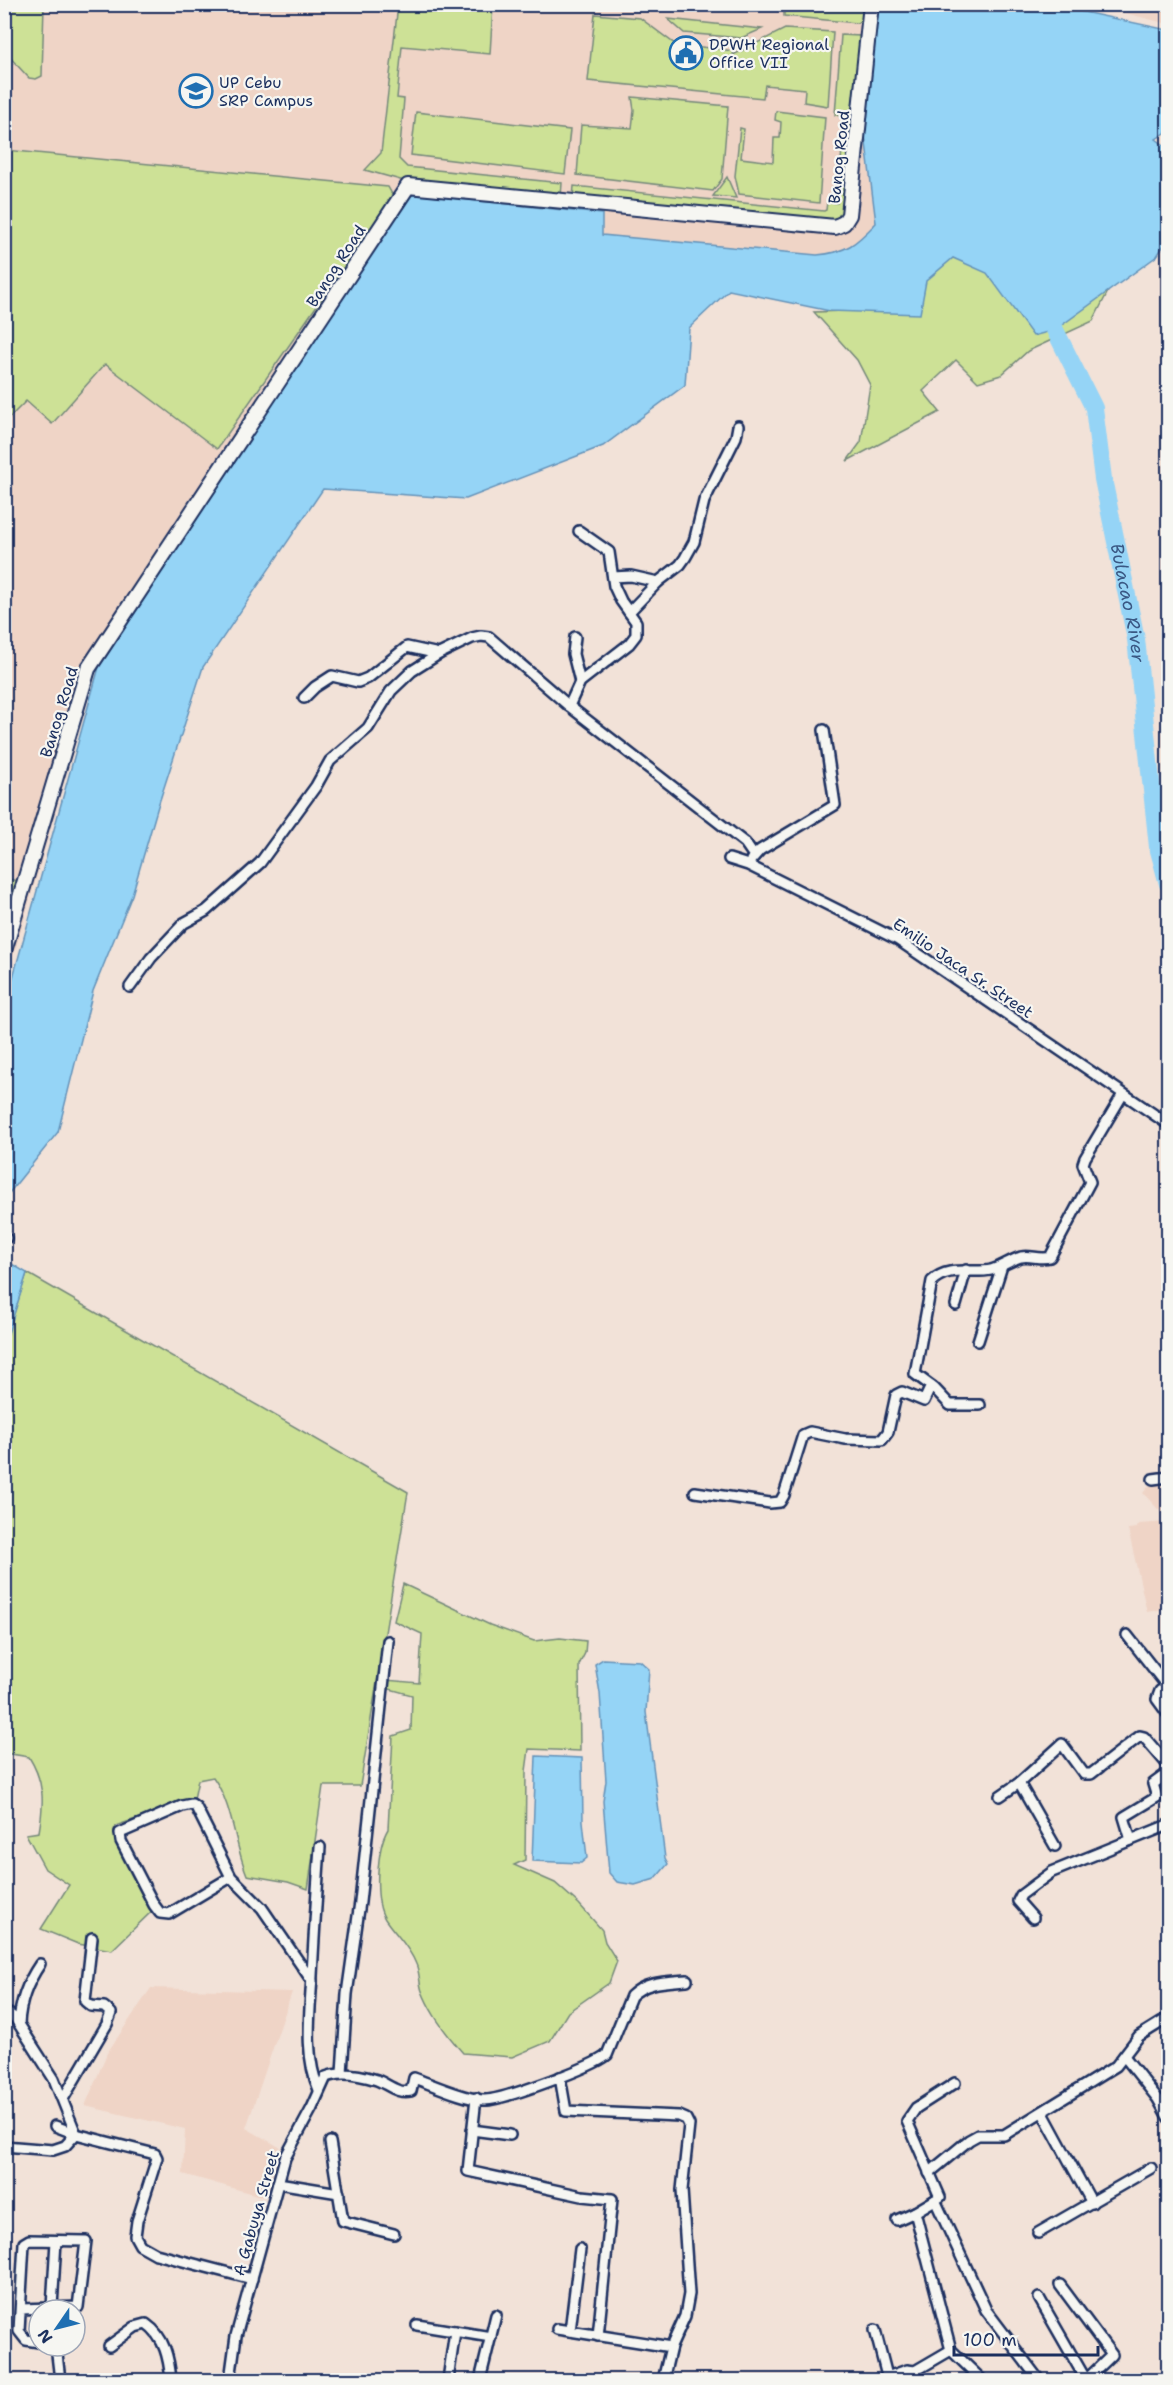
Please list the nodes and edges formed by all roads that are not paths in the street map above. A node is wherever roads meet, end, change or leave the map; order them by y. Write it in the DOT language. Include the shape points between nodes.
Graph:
graph roads {
  1 [pos="871,4"];
  2 [pos="738,426"];
  3 [pos="579,531"];
  4 [pos="613,577"];
  5 [pos="658,582"];
  6 [pos="629,612"];
  7 [pos="575,637"];
  8 [pos="439,654"];
  9 [pos="580,682"];
  10 [pos="304,698"];
  11 [pos="569,706"];
  12 [pos="824,730"];
  13 [pos="754,856"];
  14 [pos="729,859"];
  15 [pos="748,865"];
  16 [pos="4,951"];
  17 [pos="130,987"];
  18 [pos="1123,1094"];
  19 [pos="1168,1124"];
  20 [pos="1002,1266"];
  21 [pos="966,1270"];
  22 [pos="956,1305"];
  23 [pos="978,1341"];
  24 [pos="931,1386"];
  25 [pos="980,1405"];
  26 [pos="1168,1477"];
  27 [pos="1153,1479"];
  28 [pos="696,1492"];
  29 [pos="1127,1635"];
  30 [pos="388,1641"];
  31 [pos="1168,1714"];
  32 [pos="1165,1753"];
  33 [pos="1168,1765"];
  34 [pos="1168,1773"];
  35 [pos="1019,1784"];
  36 [pos="1000,1796"];
  37 [pos="1168,1825"];
  38 [pos="1131,1840"];
  39 [pos="1054,1846"];
  40 [pos="320,1847"];
  41 [pos="231,1877"];
  42 [pos="1033,1918"];
  43 [pos="92,1938"];
  44 [pos="40,1964"];
  45 [pos="687,1980"];
  46 [pos="312,1981"];
  47 [pos="4,2011"];
  48 [pos="1168,2018"];
  49 [pos="19,2024"];
  50 [pos="1124,2056"];
  51 [pos="342,2073"];
  52 [pos="560,2077"];
  53 [pos="955,2083"];
  54 [pos="319,2090"];
  55 [pos="63,2098"];
  56 [pos="476,2098"];
  57 [pos="1043,2113"];
  58 [pos="1168,2117"];
  59 [pos="55,2126"];
  60 [pos="472,2130"];
  61 [pos="76,2134"];
  62 [pos="510,2135"];
  63 [pos="330,2142"];
  64 [pos="4,2145"];
  65 [pos="1150,2168"];
  66 [pos="929,2173"];
  67 [pos="278,2183"];
  68 [pos="339,2193"];
  69 [pos="935,2200"];
  70 [pos="1092,2203"];
  71 [pos="915,2212"];
  72 [pos="897,2220"];
  73 [pos="1038,2233"];
  74 [pos="394,2234"];
  75 [pos="56,2241"];
  76 [pos="580,2249"];
  77 [pos="252,2279"];
  78 [pos="1060,2285"];
  79 [pos="53,2298"];
  80 [pos="79,2298"];
  81 [pos="1039,2298"];
  82 [pos="21,2309"];
  83 [pos="27,2309"];
  84 [pos="496,2314"];
  85 [pos="417,2325"];
  86 [pos="557,2329"];
  87 [pos="875,2330"];
  88 [pos="455,2331"];
  89 [pos="570,2331"];
  90 [pos="598,2336"];
  91 [pos="491,2337"];
  92 [pos="27,2340"];
  93 [pos="109,2346"];
  94 [pos="671,2347"];
  95 [pos="951,2350"];
  96 [pos="57,2358"];
  97 [pos="888,2379"];
  98 [pos="60,2380"];
  99 [pos="171,2380"];
  100 [pos="230,2380"];
  101 [pos="448,2380"];
  102 [pos="480,2380"];
  103 [pos="663,2380"];
  104 [pos="982,2380"];
  105 [pos="1039,2380"];
  106 [pos="1086,2380"];
  1 -- 16 [label="street, Banog Road" via="849,215 835,227 408,186 91,664"];
  2 -- 5 [label="street" via="704,501 694,542 681,565"];
  3 -- 4 [label="street" via="609,552"];
  4 -- 5 [label="street"];
  4 -- 6 [label="street"];
  5 -- 6 [label="street"];
  6 -- 9 [label="street" via="636,622 636,635"];
  7 -- 9 [label="street" via="573,654"];
  8 -- 10 [label="street" via="407,647 368,678 358,682 332,676"];
  8 -- 11 [label="street" via="472,638 489,637"];
  8 -- 17 [label="street" via="412,671 391,691 368,728 330,761 260,863 206,911 184,923"];
  9 -- 11 [label="street"];
  11 -- 13 [label="street" via="728,829"];
  12 -- 13 [label="street" via="835,805"];
  13 -- 15 [label="street"];
  14 -- 15 [label="street, Emilio Jaca Sr. Street"];
  15 -- 18 [label="street, Emilio Jaca Sr. Street" via="898,940"];
  18 -- 19 [label="street, Emilio Jaca Sr. Street"];
  18 -- 20 [label="street" via="1085,1158 1083,1164 1090,1182 1053,1254 1045,1258 1021,1257"];
  20 -- 21 [label="street"];
  20 -- 23 [label="street"];
  21 -- 22 [label="street"];
  21 -- 24 [label="street" via="936,1277 930,1287 914,1371"];
  24 -- 25 [label="street" via="950,1405"];
  24 -- 28 [label="street" via="924,1401 902,1392 896,1395 888,1432 882,1440 845,1439 810,1432 803,1435 780,1502"];
  26 -- 27 [label="street"];
  29 -- 31 [label="street" via="1167,1686 1157,1699"];
  30 -- 51 [label="street" via="347,1994"];
  32 -- 33 [label="street"];
  32 -- 35 [label="street" via="1140,1736 1091,1774 1084,1774 1062,1744"];
  34 -- 38 [label="street" via="1153,1784 1156,1797 1124,1818"];
  35 -- 36 [label="street"];
  35 -- 39 [label="street"];
  37 -- 38 [label="street"];
  38 -- 42 [label="street" via="1052,1872 1021,1895 1018,1901"];
  40 -- 46 [label="street"];
  41 -- 41 [label="street" via="192,1804 120,1833 160,1913 169,1914"];
  41 -- 46 [label="street" via="262,1908"];
  43 -- 55 [label="street" via="85,2001 111,2013"];
  44 -- 49 [label="street" via="25,1990"];
  45 -- 52 [label="street" via="638,1989 631,1996 607,2055"];
  46 -- 54 [label="street" via="310,2052"];
  47 -- 49 [label="street"];
  48 -- 50 [label="street" via="1132,2042"];
  49 -- 55 [label="street"];
  50 -- 57 [label="street" via="1116,2066"];
  50 -- 58 [label="street"];
  51 -- 54 [label="street, A Gabuya Street" via="326,2077"];
  51 -- 56 [label="street" via="408,2092 414,2078"];
  52 -- 56 [label="street" via="493,2099"];
  52 -- 94 [label="street" via="566,2111 679,2116 689,2125 682,2190 690,2294 686,2316"];
  53 -- 66 [label="street" via="916,2108 907,2121"];
  54 -- 67 [label="street, A Gabuya Street" via="285,2158"];
  55 -- 61 [label="street"];
  56 -- 60 [label="street"];
  57 -- 66 [label="street" via="1004,2135 969,2139"];
  57 -- 70 [label="street"];
  59 -- 61 [label="street"];
  60 -- 62 [label="street"];
  60 -- 90 [label="street" via="468,2171 582,2196 611,2198"];
  61 -- 64 [label="street" via="65,2146 53,2150"];
  61 -- 77 [label="street" via="155,2154 137,2221 135,2236 140,2245 156,2254"];
  63 -- 68 [label="street"];
  65 -- 70 [label="street"];
  66 -- 69 [label="street" via="940,2197"];
  67 -- 68 [label="street"];
  67 -- 77 [label="street, A Gabuya Street"];
  68 -- 74 [label="street" via="343,2221"];
  69 -- 71 [label="street"];
  69 -- 105 [label="street" via="986,2310"];
  70 -- 73 [label="street"];
  71 -- 72 [label="street"];
  71 -- 95 [label="street"];
  75 -- 79 [label="street"];
  75 -- 80 [label="street" via="87,2242"];
  75 -- 82 [label="street" via="24,2243"];
  76 -- 89 [label="street"];
  77 -- 100 [label="street, A Gabuya Street" via="236,2336"];
  78 -- 106 [label="street" via="1112,2355"];
  81 -- 106 [label="street"];
  82 -- 83 [label="street"];
  82 -- 92 [label="street" via="19,2331"];
  84 -- 91 [label="street"];
  85 -- 88 [label="street"];
  86 -- 89 [label="street"];
  87 -- 97 [label="street"];
  88 -- 91 [label="street"];
  88 -- 101 [label="street"];
  89 -- 90 [label="street"];
  90 -- 94 [label="street"];
  91 -- 102 [label="street"];
  93 -- 99 [label="street" via="135,2327 146,2324 167,2352"];
  94 -- 103 [label="street"];
  95 -- 97 [label="street" via="915,2371 907,2370"];
  95 -- 104 [label="street"];
  96 -- 98 [label="street"];
}
